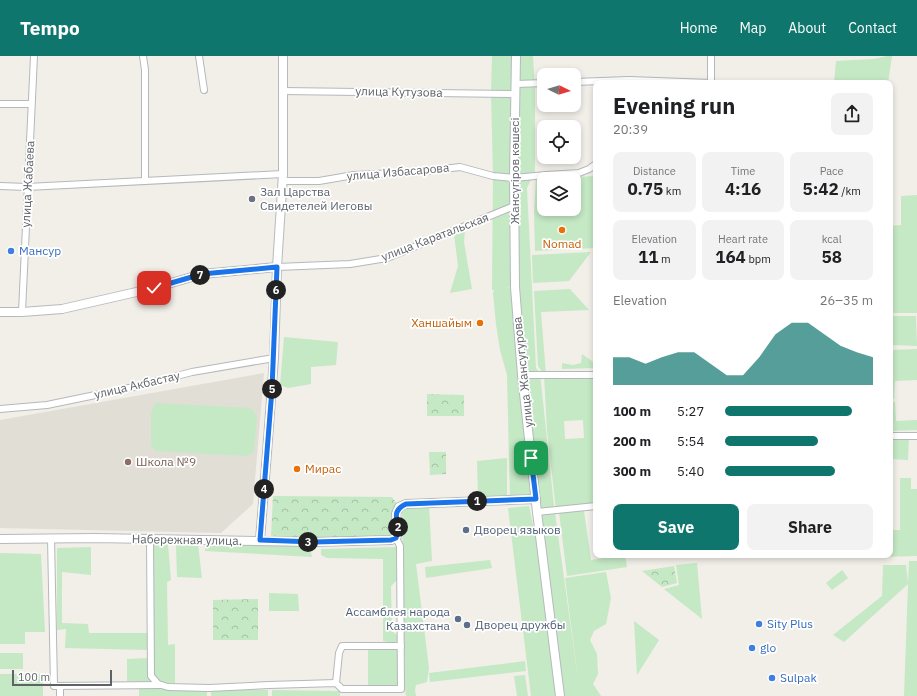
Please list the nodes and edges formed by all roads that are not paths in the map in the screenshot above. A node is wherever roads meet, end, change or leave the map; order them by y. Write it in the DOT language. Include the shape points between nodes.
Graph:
graph roads {
  1 [pos="34,56"];
  2 [pos="143,56"];
  3 [pos="199,56"];
  4 [pos="283,56"];
  5 [pos="516,56"];
  6 [pos="711,56"];
  7 [pos="711,80"];
  8 [pos="593,81"];
  9 [pos="581,82"];
  10 [pos="537,83"];
  11 [pos="516,84"];
  12 [pos="204,90"];
  13 [pos="283,91"];
  14 [pos="516,94"];
  15 [pos="0,104"];
  16 [pos="31,104"];
  17 [pos="593,166"];
  18 [pos="282,178"];
  19 [pos="514,178"];
  20 [pos="145,181"];
  21 [pos="0,186"];
  22 [pos="27,187"];
  23 [pos="514,206"];
  24 [pos="277,267"];
  25 [pos="514,287"];
  26 [pos="0,312"];
  27 [pos="22,312"];
  28 [pos="274,358"];
  29 [pos="522,375"];
  30 [pos="593,375"];
  31 [pos="0,409"];
  32 [pos="893,436"];
  33 [pos="917,436"];
  34 [pos="536,499"];
  35 [pos="593,506"];
  36 [pos="537,512"];
  37 [pos="51,538"];
  38 [pos="396,538"];
  39 [pos="0,539"];
  40 [pos="150,539"];
  41 [pos="260,540"];
  42 [pos="401,646"];
  43 [pos="336,684"];
  44 [pos="163,685"];
  45 [pos="60,686"];
  46 [pos="401,689"];
  47 [pos="60,696"];
  48 [pos="402,696"];
  49 [pos="560,696"];
  1 -- 16 [label="street, улица Жабаева"];
  2 -- 20 [label="street"];
  3 -- 12 [label="street"];
  4 -- 13 [label="street"];
  5 -- 11 [label="street, Жансүгіров көшесі"];
  6 -- 7 [label="street"];
  8 -- 9 [label="street"];
  10 -- 11 [label="street"];
  11 -- 14 [label="street, Жансүгіров көшесі"];
  13 -- 14 [label="street, улица Кутузова"];
  13 -- 18 [label="street"];
  14 -- 19 [label="street, Жансүгіров көшесі"];
  15 -- 16 [label="street"];
  16 -- 22 [label="street, улица Жабаева"];
  17 -- 19 [label="street" via="579,173"];
  18 -- 19 [label="street, улица Избасарова" via="319,181 354,175 460,167 492,176"];
  18 -- 20 [label="street, улица Избасарова"];
  18 -- 24 [label="street"];
  19 -- 23 [label="street, Жансүгіров көшесі"];
  20 -- 22 [label="street, улица Избасарова"];
  21 -- 22 [label="street, улица Избасарова"];
  22 -- 27 [label="street, улица Жабаева"];
  23 -- 24 [label="street, улица Каратальская" via="387,258 350,264"];
  23 -- 25 [label="street, Жансүгіров көшесі"];
  24 -- 27 [label="street, улица Каратальская" via="202,274 62,309"];
  24 -- 28 [label="street"];
  25 -- 29 [label="street, улица Жансугурова"];
  26 -- 27 [label="street, улица Каратальская"];
  28 -- 31 [label="street, улица Акбастау" via="192,372 134,388 47,404"];
  28 -- 41 [label="street"];
  29 -- 30 [label="street"];
  29 -- 34 [label="street, улица Жансугурова"];
  32 -- 33 [label="street"];
  34 -- 36 [label="street, улица Жансугурова"];
  34 -- 38 [label="street" via="406,504 399,507 396,514"];
  35 -- 36 [label="street"];
  36 -- 49 [label="street, улица Жансугурова"];
  37 -- 39 [label="street, Набережная улица."];
  37 -- 40 [label="street, Набережная улица."];
  37 -- 45 [label="street" via="54,686"];
  38 -- 41 [label="street, Набережная улица." via="314,542"];
  38 -- 42 [label="street" via="400,546"];
  40 -- 41 [label="street, Набережная улица."];
  40 -- 44 [label="street" via="151,676 158,684"];
  42 -- 43 [label="street" via="342,646"];
  42 -- 46 [label="street"];
  43 -- 44 [label="street" via="209,688"];
  43 -- 46 [label="street" via="342,689"];
  44 -- 45 [label="street"];
  45 -- 47 [label="street"];
  46 -- 48 [label="street"];
}
